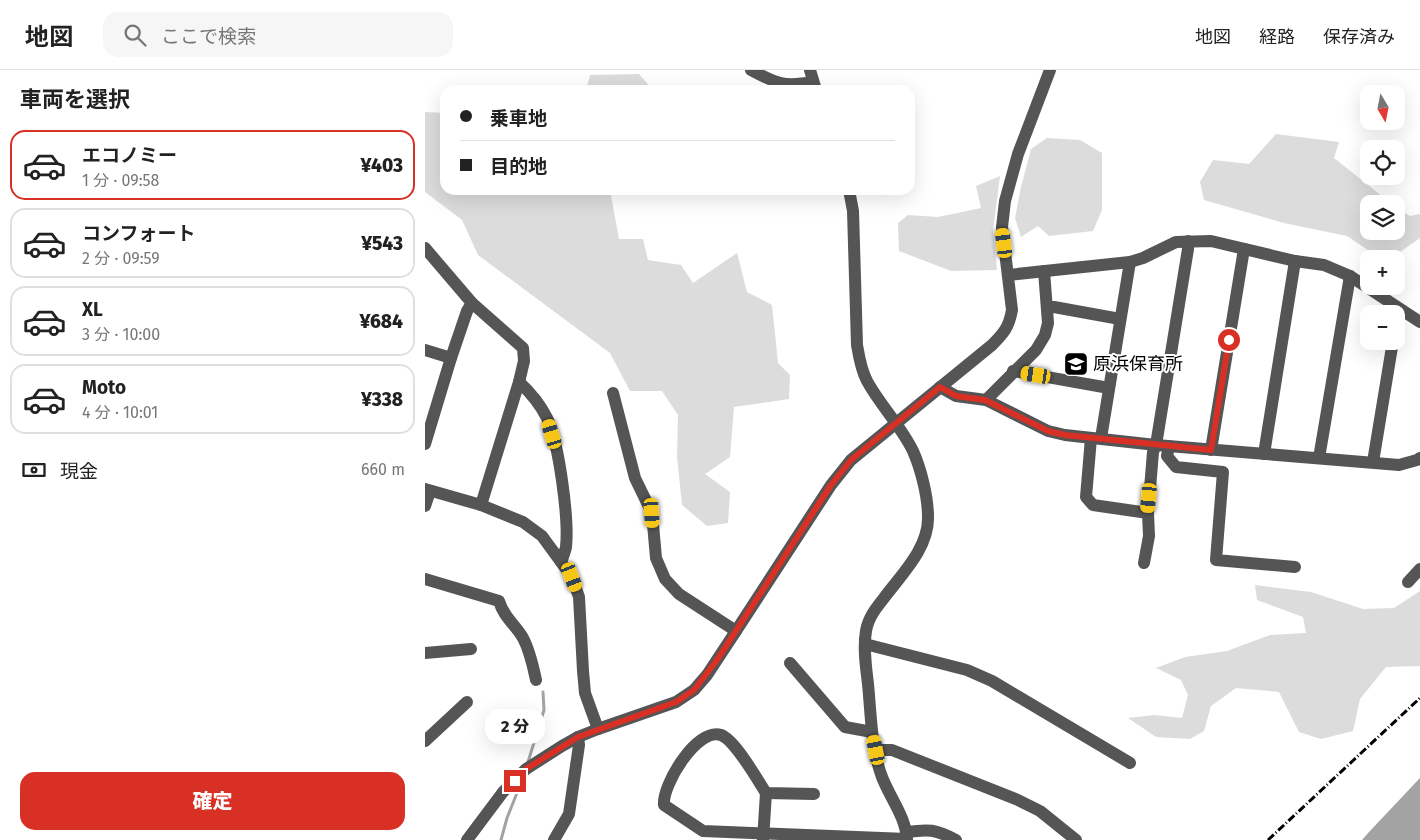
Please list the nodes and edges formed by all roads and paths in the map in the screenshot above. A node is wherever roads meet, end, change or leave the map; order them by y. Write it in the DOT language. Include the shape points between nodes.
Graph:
graph roads {
  1 [pos="751,70"];
  2 [pos="1050,70"];
  3 [pos="813,81"];
  4 [pos="787,85"];
  5 [pos="795,85"];
  6 [pos="850,195"];
  7 [pos="1188,241"];
  8 [pos="425,248"];
  9 [pos="1244,249"];
  10 [pos="1295,261"];
  11 [pos="1130,262"];
  12 [pos="1044,272"];
  13 [pos="1009,275"];
  14 [pos="1350,276"];
  15 [pos="472,303"];
  16 [pos="1393,305"];
  17 [pos="1047,308"];
  18 [pos="1405,313"];
  19 [pos="1120,319"];
  20 [pos="1420,322"];
  21 [pos="425,350"];
  22 [pos="1392,350"];
  23 [pos="451,358"];
  24 [pos="1013,370"];
  25 [pos="519,382"];
  26 [pos="940,387"];
  27 [pos="1109,388"];
  28 [pos="613,393"];
  29 [pos="985,400"];
  30 [pos="896,422"];
  31 [pos="1096,438"];
  32 [pos="425,444"];
  33 [pos="1162,445"];
  34 [pos="1211,450"];
  35 [pos="1264,454"];
  36 [pos="1319,458"];
  37 [pos="1419,461"];
  38 [pos="1373,462"];
  39 [pos="427,490"];
  40 [pos="481,505"];
  41 [pos="425,506"];
  42 [pos="1148,513"];
  43 [pos="561,562"];
  44 [pos="1144,563"];
  45 [pos="1295,567"];
  46 [pos="1420,569"];
  47 [pos="425,579"];
  48 [pos="1408,582"];
  49 [pos="736,631"];
  50 [pos="865,644"];
  51 [pos="471,649"];
  52 [pos="425,653"];
  53 [pos="790,663"];
  54 [pos="536,680"];
  55 [pos="467,702"];
  56 [pos="598,729"];
  57 [pos="872,732"];
  58 [pos="578,737"];
  59 [pos="425,741"];
  60 [pos="876,750"];
  61 [pos="1130,763"];
  62 [pos="766,793"];
  63 [pos="814,794"];
  64 [pos="763,837"];
  65 [pos="907,837"];
  66 [pos="467,840"];
  67 [pos="554,840"];
  68 [pos="955,840"];
  69 [pos="1076,840"];
  1 -- 4 [label="street"];
  2 -- 13 [label="street" via="1018,154 1005,201 1002,227"];
  3 -- 5 [label="street"];
  6 -- 30 [label="street" via="857,345 867,381"];
  7 -- 9 [label="street" via="1211,240"];
  7 -- 11 [label="street" via="1176,242"];
  7 -- 33 [label="street"];
  8 -- 15 [label="street"];
  9 -- 10 [label="street"];
  9 -- 34 [label="street"];
  10 -- 14 [label="street" via="1324,265"];
  10 -- 35 [label="street"];
  11 -- 12 [label="street"];
  11 -- 19 [label="street"];
  12 -- 13 [label="street"];
  12 -- 17 [label="street"];
  13 -- 26 [label="street" via="1012,310 1009,324 993,345"];
  14 -- 16 [label="street"];
  14 -- 36 [label="street"];
  15 -- 23 [label="street"];
  15 -- 25 [label="street" via="523,348"];
  17 -- 19 [label="street"];
  17 -- 24 [label="street" via="1045,336 1036,350"];
  18 -- 20 [label="street"];
  19 -- 27 [label="street"];
  21 -- 23 [label="street"];
  22 -- 38 [label="street"];
  23 -- 32 [label="street"];
  24 -- 27 [label="street"];
  24 -- 29 [label="street"];
  25 -- 40 [label="street"];
  25 -- 43 [label="street" via="547,418 557,450 565,501 566,547"];
  26 -- 29 [label="street" via="956,396"];
  26 -- 30 [label="street"];
  27 -- 31 [label="street"];
  28 -- 49 [label="street" via="635,478 652,513 656,558 665,579 679,594"];
  29 -- 31 [label="street" via="1048,431"];
  30 -- 49 [label="street" via="851,460 831,485"];
  30 -- 50 [label="street" via="913,451 928,518 925,538 913,559 872,614"];
  31 -- 33 [label="street"];
  31 -- 42 [label="street" via="1086,497 1093,505"];
  33 -- 34 [label="street"];
  33 -- 42 [label="street" via="1153,452"];
  33 -- 45 [label="street" via="1176,468 1223,472 1216,560"];
  34 -- 35 [label="street"];
  35 -- 36 [label="street"];
  36 -- 38 [label="street"];
  37 -- 38 [label="street" via="1399,465"];
  39 -- 40 [label="street"];
  39 -- 41 [label="street"];
  40 -- 43 [label="street" via="523,522 542,536"];
  42 -- 44 [label="street" via="1149,536"];
  43 -- 56 [label="street" via="572,577 579,597 585,693"];
  46 -- 48 [label="street"];
  47 -- 54 [label="street" via="499,601 502,611 522,636"];
  49 -- 56 [label="street" via="694,690 676,702"];
  50 -- 57 [label="street"];
  50 -- 61 [label="street" via="967,670 992,681"];
  51 -- 52 [label="street"];
  53 -- 57 [label="street" via="845,727"];
  55 -- 59 [label="street"];
  56 -- 58 [label="street"];
  57 -- 60 [label="street"];
  58 -- 66 [label="street" via="526,769 503,792"];
  58 -- 67 [label="street" via="569,814"];
  60 -- 65 [label="street" via="882,776"];
  60 -- 69 [label="street" via="892,750 1017,800 1040,811"];
  62 -- 63 [label="street"];
  62 -- 64 [label="street"];
  62 -- 64 [label="street" via="732,742 721,735 710,735 700,741 676,768 664,798 664,805 703,831"];
  64 -- 65 [label="street"];
  65 -- 68 [label="street" via="926,830 938,831"];
}
